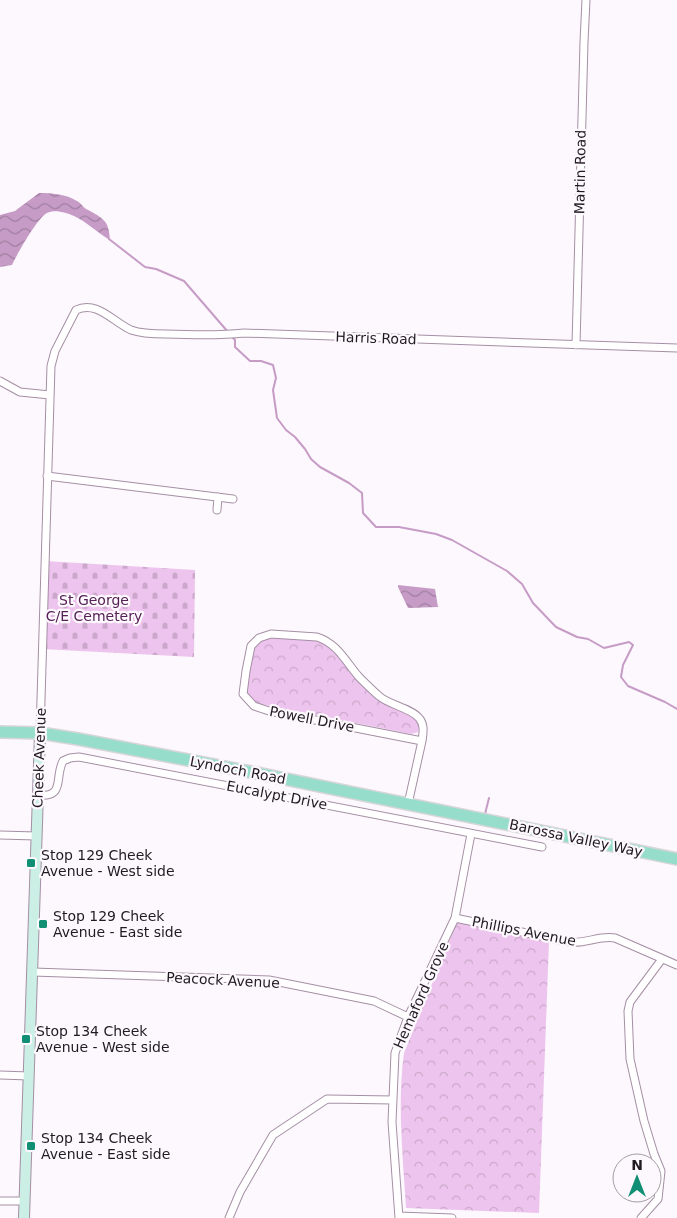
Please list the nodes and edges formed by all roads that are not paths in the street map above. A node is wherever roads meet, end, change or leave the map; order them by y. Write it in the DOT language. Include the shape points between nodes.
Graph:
graph roads {
  1 [pos="586,0"];
  2 [pos="79,308"];
  3 [pos="576,345"];
  4 [pos="677,348"];
  5 [pos="0,381"];
  6 [pos="50,395"];
  7 [pos="47,476"];
  8 [pos="218,497"];
  9 [pos="233,499"];
  10 [pos="217,510"];
  11 [pos="0,732"];
  12 [pos="40,733"];
  13 [pos="422,741"];
  14 [pos="37,795"];
  15 [pos="408,804"];
  16 [pos="474,817"];
  17 [pos="470,834"];
  18 [pos="0,835"];
  19 [pos="36,836"];
  20 [pos="542,848"];
  21 [pos="677,859"];
  22 [pos="455,918"];
  23 [pos="662,959"];
  24 [pos="677,965"];
  25 [pos="33,972"];
  26 [pos="408,1017"];
  27 [pos="0,1075"];
  28 [pos="29,1076"];
  29 [pos="393,1100"];
  30 [pos="0,1201"];
  31 [pos="25,1201"];
  32 [pos="399,1217"];
  33 [pos="24,1218"];
  34 [pos="229,1218"];
  35 [pos="452,1218"];
  36 [pos="641,1218"];
  1 -- 3 [label="street, Martin Road"];
  2 -- 3 [label="street, Harris Road" via="96,308 131,330 145,333"];
  2 -- 6 [label="street, Cheek Avenue" via="55,351"];
  3 -- 4 [label="street, Harris Road"];
  5 -- 6 [label="street" via="20,392"];
  6 -- 7 [label="street, Cheek Avenue"];
  7 -- 8 [label="street"];
  7 -- 12 [label="street, Cheek Avenue"];
  8 -- 9 [label="street"];
  8 -- 10 [label="street"];
  11 -- 12 [label="main road, Lyndoch Road"];
  12 -- 14 [label="street, Cheek Avenue"];
  12 -- 15 [label="main road, Lyndoch Road"];
  13 -- 13 [label="street, Powell Drive" via="423,724 417,716 380,698 324,639 271,634 259,638 252,646 243,689 254,706"];
  13 -- 15 [label="street, Powell Drive"];
  14 -- 17 [label="street, Eucalypt Drive" via="54,793 63,761 79,757"];
  14 -- 19 [label="street, Cheek Avenue"];
  15 -- 16 [label="main road, Lyndoch Road"];
  16 -- 21 [label="main road, Barossa Valley Way"];
  17 -- 20 [label="street, Eucalypt Drive"];
  17 -- 22 [label="street, Hemaford Grove"];
  18 -- 19 [label="street"];
  19 -- 25 [label="street, Cheek Avenue"];
  22 -- 23 [label="street, Phillips Avenue" via="577,943 615,938"];
  22 -- 26 [label="street, Hemaford Grove"];
  23 -- 24 [label="street, Phillips Avenue"];
  23 -- 36 [label="street" via="630,1002 628,1011 630,1059 644,1121 661,1171 658,1199"];
  25 -- 26 [label="street, Peacock Avenue" via="269,980 374,1001"];
  25 -- 28 [label="street, Cheek Avenue"];
  26 -- 29 [label="street, Hemaford Grove" via="395,1053"];
  27 -- 28 [label="street"];
  28 -- 31 [label="street, Cheek Avenue"];
  29 -- 32 [label="street, Hemaford Grove"];
  29 -- 34 [label="street" via="327,1099 273,1135"];
  30 -- 31 [label="street"];
  31 -- 33 [label="street, Cheek Avenue"];
  32 -- 35 [label="street"];
}
